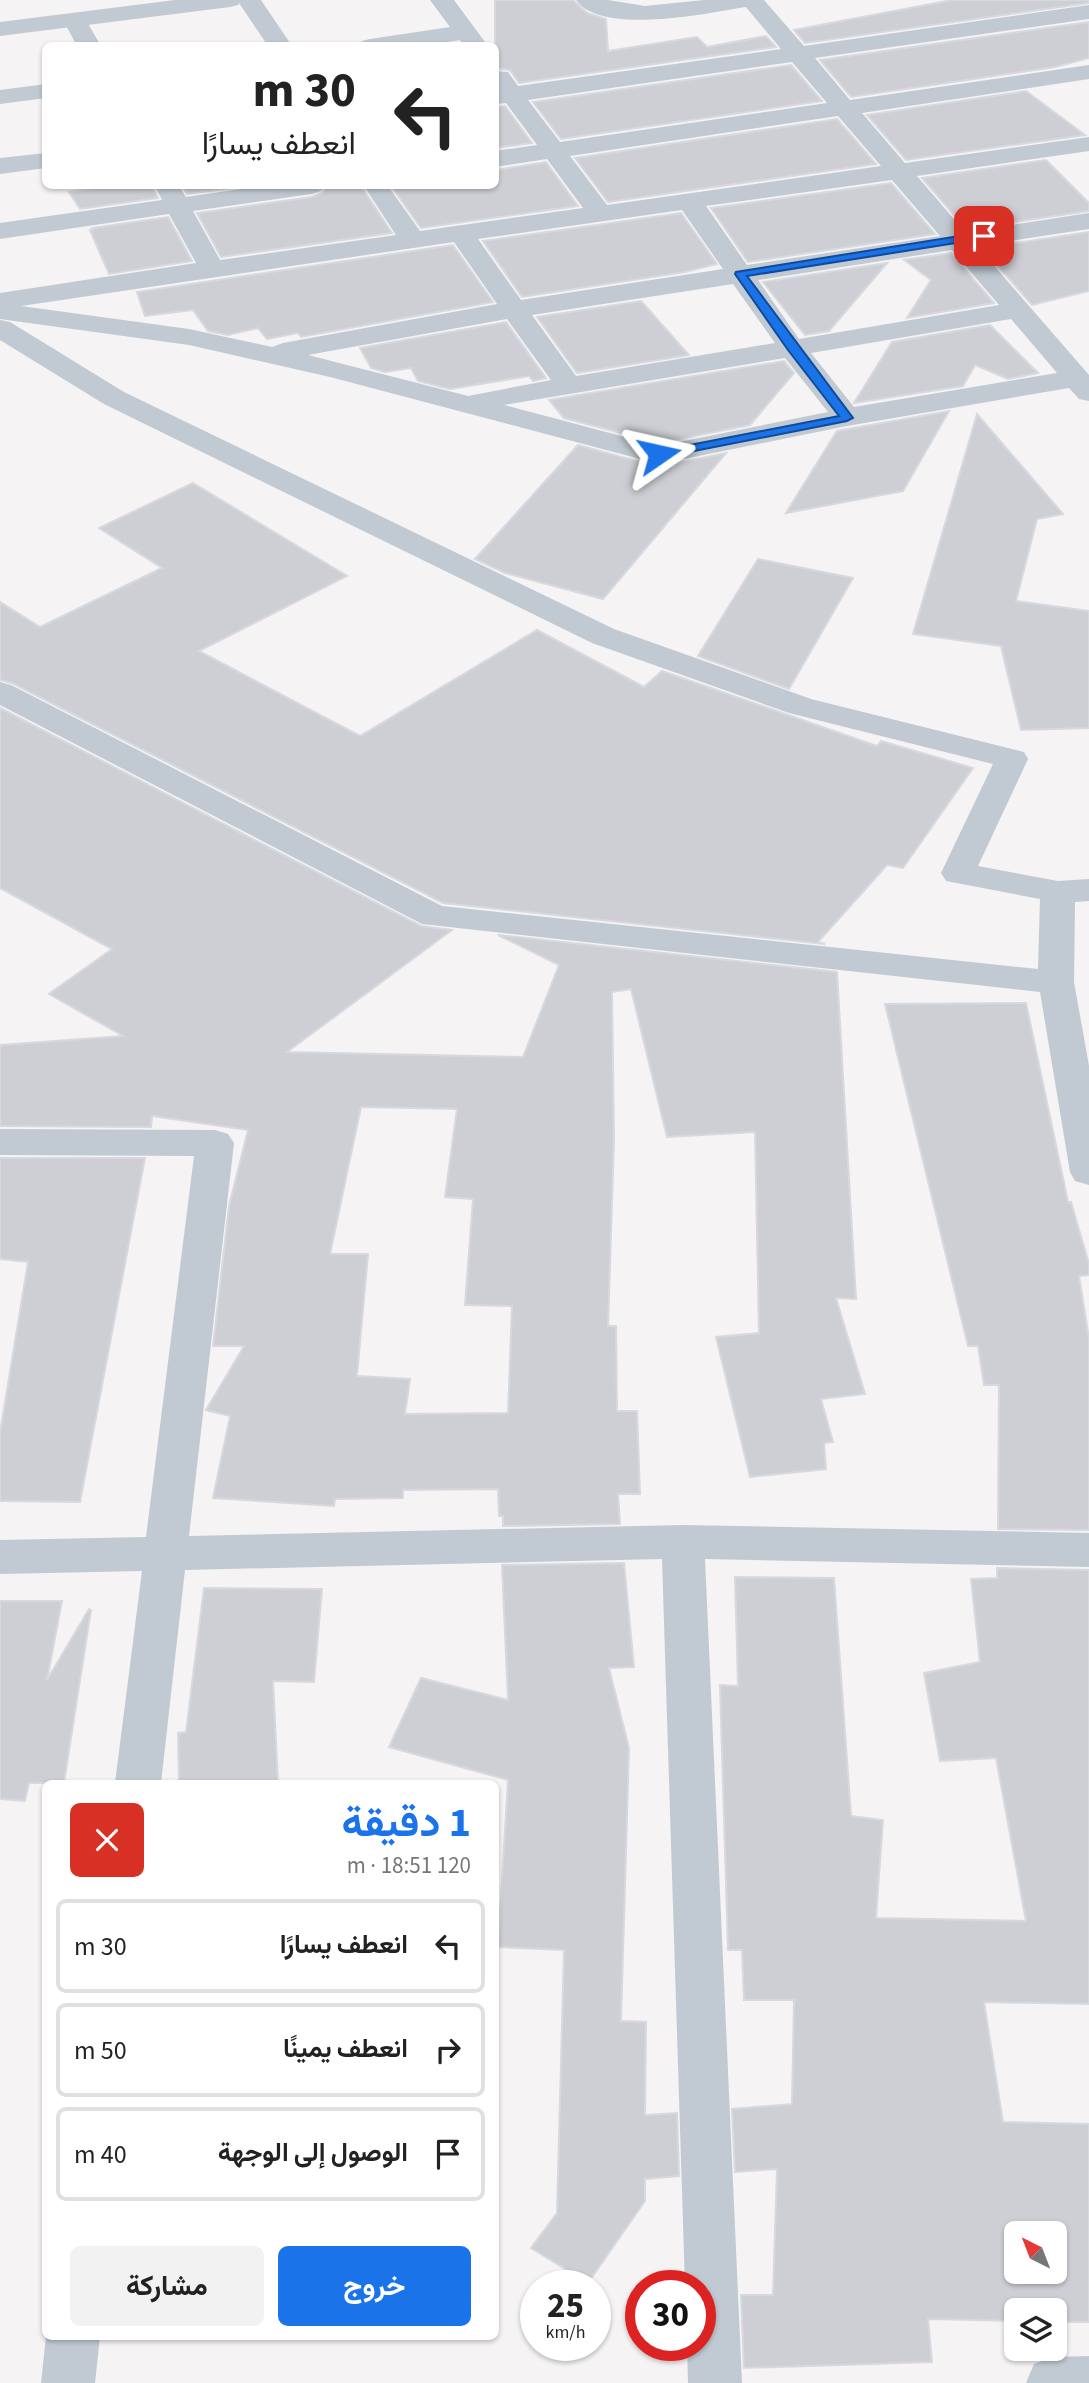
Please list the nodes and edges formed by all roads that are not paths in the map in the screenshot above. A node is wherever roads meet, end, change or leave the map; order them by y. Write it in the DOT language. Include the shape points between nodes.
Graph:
graph roads {
  1 [pos="230,0"];
  2 [pos="249,0"];
  3 [pos="442,0"];
  4 [pos="588,0"];
  5 [pos="745,0"];
  6 [pos="751,0"];
  7 [pos="1051,8"];
  8 [pos="1089,12"];
  9 [pos="75,20"];
  10 [pos="0,29"];
  11 [pos="471,39"];
  12 [pos="87,42"];
  13 [pos="277,42"];
  14 [pos="428,42"];
  15 [pos="797,54"];
  16 [pos="1089,72"];
  17 [pos="42,92"];
  18 [pos="504,95"];
  19 [pos="0,97"];
  20 [pos="844,107"];
  21 [pos="1089,144"];
  22 [pos="553,150"];
  23 [pos="499,158"];
  24 [pos="42,161"];
  25 [pos="0,166"];
  26 [pos="899,171"];
  27 [pos="265,189"];
  28 [pos="378,189"];
  29 [pos="172,195"];
  30 [pos="689,201"];
  31 [pos="600,214"];
  32 [pos="1089,221"];
  33 [pos="0,231"];
  34 [pos="461,233"];
  35 [pos="414,240"];
  36 [pos="957,240"];
  37 [pos="212,269"];
  38 [pos="740,274"];
  39 [pos="0,301"];
  40 [pos="515,309"];
  41 [pos="1018,310"];
  42 [pos="0,312"];
  43 [pos="0,328"];
  44 [pos="792,348"];
  45 [pos="267,354"];
  46 [pos="1082,385"];
  47 [pos="569,386"];
  48 [pos="466,403"];
  49 [pos="847,418"];
  50 [pos="0,692"];
  51 [pos="1073,891"];
  52 [pos="1056,982"];
  53 [pos="0,1142"];
  54 [pos="1089,1172"];
  55 [pos="683,1542"];
  56 [pos="1089,1550"];
  57 [pos="166,1553"];
  58 [pos="0,1557"];
  59 [pos="138,1780"];
  60 [pos="73,2340"];
  61 [pos="1089,2382"];
  62 [pos="68,2383"];
  63 [pos="715,2383"];
  64 [pos="1053,2383"];
  1 -- 9 [label="street"];
  2 -- 13 [label="street"];
  3 -- 11 [label="street"];
  4 -- 5 [label="street" via="619,12 643,13"];
  6 -- 15 [label="street"];
  7 -- 8 [label="street"];
  7 -- 15 [label="street"];
  9 -- 10 [label="street"];
  9 -- 12 [label="street"];
  11 -- 14 [label="street"];
  15 -- 18 [label="street"];
  15 -- 20 [label="street"];
  16 -- 20 [label="street"];
  17 -- 19 [label="street"];
  18 -- 22 [label="street"];
  20 -- 22 [label="street"];
  20 -- 26 [label="street"];
  21 -- 26 [label="street"];
  22 -- 23 [label="street"];
  22 -- 31 [label="street"];
  24 -- 25 [label="street"];
  26 -- 30 [label="street"];
  26 -- 36 [label="street"];
  27 -- 29 [label="street"];
  28 -- 35 [label="street"];
  29 -- 33 [label="street"];
  29 -- 37 [label="street"];
  30 -- 31 [label="street"];
  30 -- 38 [label="street"];
  31 -- 34 [label="street"];
  32 -- 36 [label="street"];
  34 -- 35 [label="street"];
  34 -- 40 [label="street"];
  35 -- 37 [label="street"];
  36 -- 38 [label="street"];
  36 -- 41 [label="street"];
  37 -- 39 [label="street"];
  38 -- 40 [label="street"];
  38 -- 44 [label="street"];
  40 -- 45 [label="street"];
  40 -- 47 [label="street"];
  41 -- 44 [label="street"];
  41 -- 46 [label="street"];
  42 -- 45 [label="street" via="189,337"];
  43 -- 51 [label="street" via="114,398 603,636 800,706 1012,759 958,873"];
  44 -- 47 [label="street"];
  44 -- 49 [label="street"];
  45 -- 48 [label="street"];
  46 -- 49 [label="street"];
  47 -- 48 [label="street"];
  48 -- 49 [label="street" via="659,454"];
  50 -- 52 [label="street" via="435,916"];
  51 -- 52 [label="street"];
  52 -- 54 [label="street"];
  53 -- 57 [label="street" via="215,1143"];
  55 -- 56 [label="street"];
  55 -- 57 [label="street"];
  55 -- 63 [label="street"];
  57 -- 58 [label="street"];
  57 -- 59 [label="street"];
  60 -- 62 [label="street"];
  61 -- 64 [label="street"];
}
